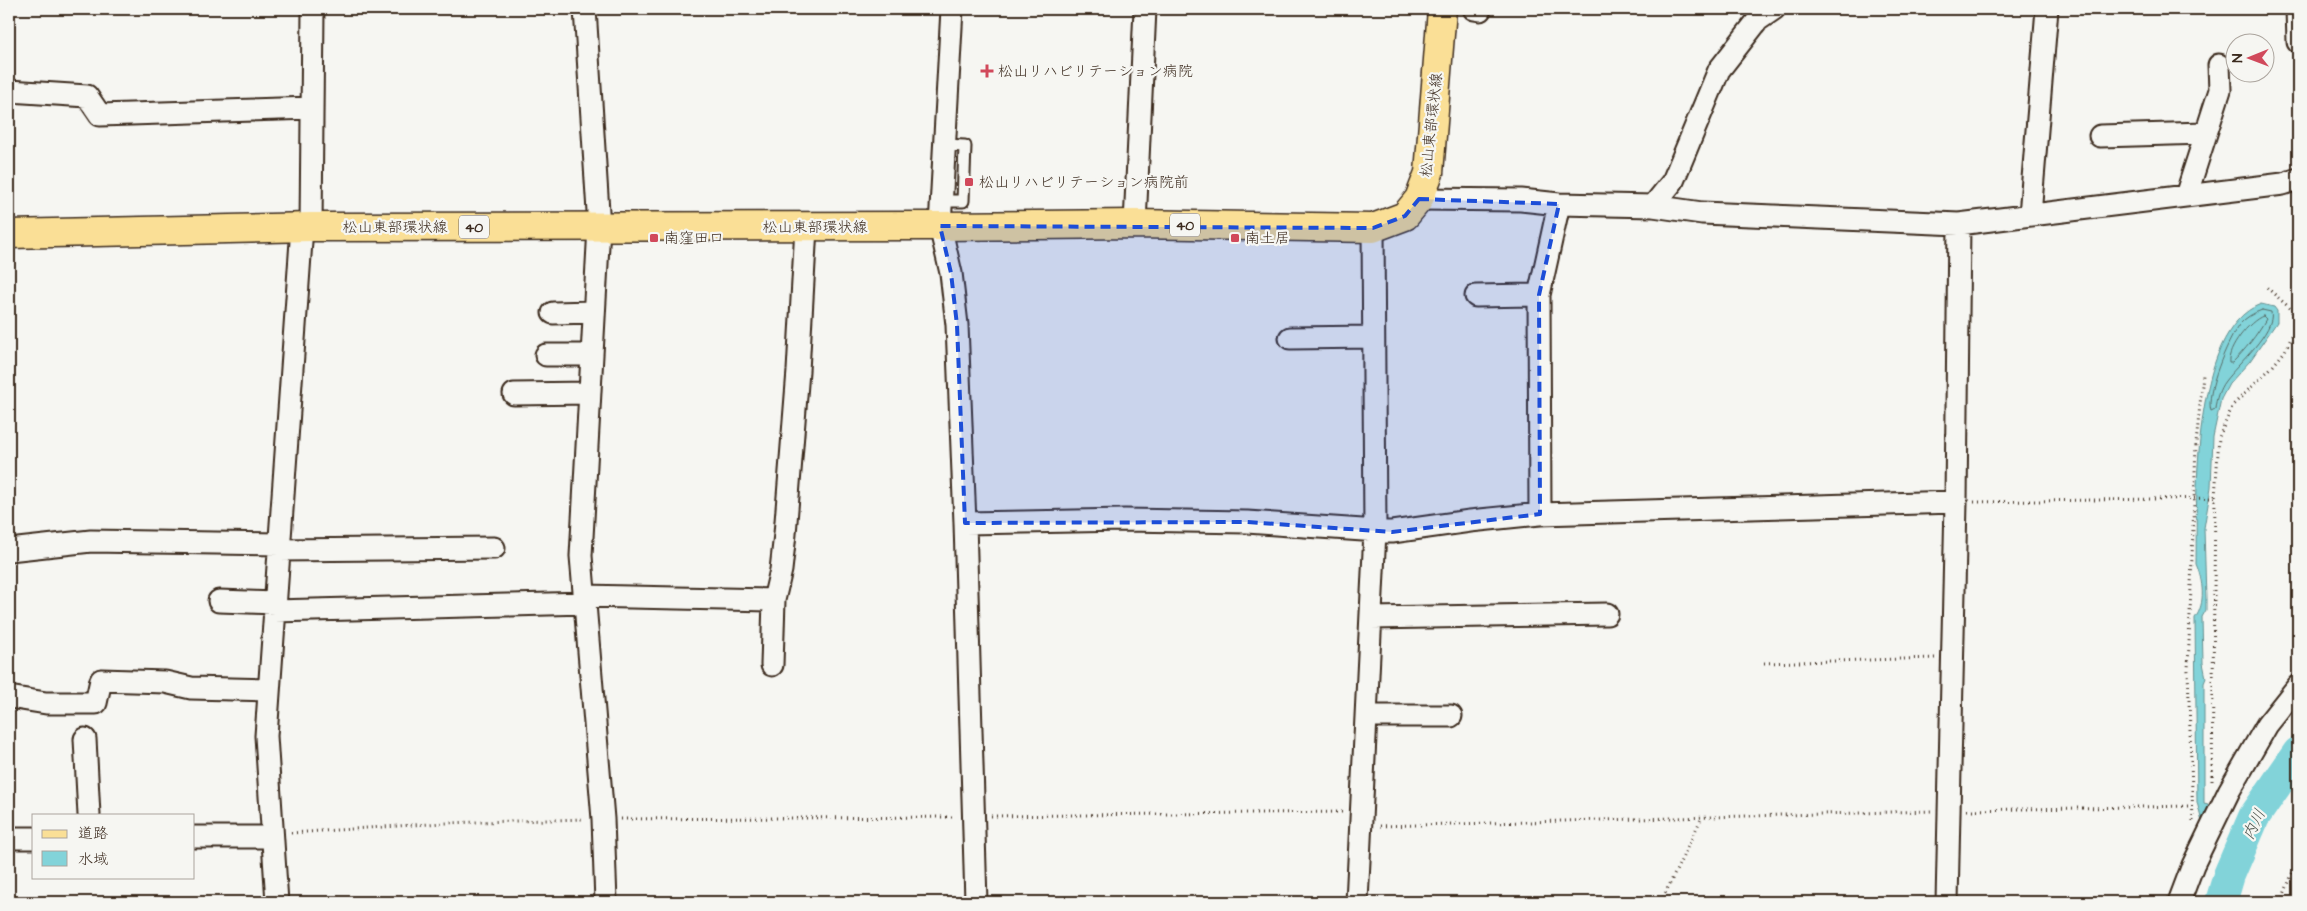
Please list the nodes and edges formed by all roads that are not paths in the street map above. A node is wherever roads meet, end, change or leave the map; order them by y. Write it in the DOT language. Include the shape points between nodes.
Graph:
graph roads {
  1 [pos="313,9"];
  2 [pos="585,9"];
  3 [pos="952,9"];
  4 [pos="1145,9"];
  5 [pos="1442,9"];
  6 [pos="2047,9"];
  7 [pos="2297,9"];
  8 [pos="1760,13"];
  9 [pos="2298,42"];
  10 [pos="2219,65"];
  11 [pos="9,91"];
  12 [pos="312,108"];
  13 [pos="2206,133"];
  14 [pos="2100,136"];
  15 [pos="2298,179"];
  16 [pos="2186,196"];
  17 [pos="1419,200"];
  18 [pos="1559,204"];
  19 [pos="1653,206"];
  20 [pos="941,214"];
  21 [pos="2030,215"];
  22 [pos="1135,224"];
  23 [pos="1959,224"];
  24 [pos="306,227"];
  25 [pos="806,227"];
  26 [pos="599,228"];
  27 [pos="1373,228"];
  28 [pos="9,234"];
  29 [pos="1539,295"];
  30 [pos="1476,296"];
  31 [pos="594,312"];
  32 [pos="552,313"];
  33 [pos="1374,337"];
  34 [pos="1290,338"];
  35 [pos="546,355"];
  36 [pos="591,355"];
  37 [pos="589,393"];
  38 [pos="514,394"];
  39 [pos="1956,502"];
  40 [pos="1540,514"];
  41 [pos="965,523"];
  42 [pos="1375,532"];
  43 [pos="279,547"];
  44 [pos="494,548"];
  45 [pos="9,550"];
  46 [pos="585,600"];
  47 [pos="774,600"];
  48 [pos="219,601"];
  49 [pos="275,607"];
  50 [pos="1607,614"];
  51 [pos="1371,618"];
  52 [pos="772,665"];
  53 [pos="2298,686"];
  54 [pos="269,690"];
  55 [pos="9,697"];
  56 [pos="1367,716"];
  57 [pos="1451,716"];
  58 [pos="85,739"];
  59 [pos="89,814"];
  60 [pos="195,837"];
  61 [pos="272,837"];
  62 [pos="9,838"];
  63 [pos="32,838"];
  64 [pos="277,902"];
  65 [pos="606,902"];
  66 [pos="976,902"];
  67 [pos="1357,902"];
  68 [pos="1946,902"];
  69 [pos="2179,902"];
  1 -- 12 [label="street"];
  2 -- 26 [label="street"];
  3 -- 20 [label="street"];
  4 -- 22 [label="street"];
  5 -- 17 [label="main road, 松山東部環状線 / 40" via="1428,173"];
  6 -- 21 [label="street"];
  7 -- 9 [label="street"];
  8 -- 19 [label="street" via="1719,70 1673,181"];
  10 -- 13 [label="street" via="2220,90"];
  11 -- 12 [label="street" via="87,96 100,115"];
  12 -- 24 [label="street"];
  13 -- 14 [label="street"];
  13 -- 16 [label="street"];
  15 -- 16 [label="street" via="2283,184"];
  16 -- 21 [label="street"];
  17 -- 18 [label="street" via="1520,200"];
  17 -- 27 [label="main road, 松山東部環状線 / 40" via="1405,216"];
  18 -- 19 [label="street"];
  18 -- 29 [label="street"];
  19 -- 23 [label="street" via="1702,213"];
  20 -- 22 [label="main road, 松山東部環状線 / 40"];
  20 -- 25 [label="main road, 松山東部環状線 / 40"];
  20 -- 41 [label="street" via="957,325"];
  21 -- 23 [label="street"];
  22 -- 27 [label="main road, 松山東部環状線 / 40"];
  23 -- 39 [label="street"];
  24 -- 26 [label="main road, 松山東部環状線 / 40"];
  24 -- 28 [label="main road, 松山東部環状線 / 40"];
  24 -- 43 [label="street"];
  25 -- 26 [label="main road, 松山東部環状線 / 40"];
  25 -- 47 [label="street" via="785,534"];
  26 -- 31 [label="street"];
  27 -- 33 [label="street"];
  29 -- 30 [label="street"];
  29 -- 40 [label="street"];
  31 -- 32 [label="street"];
  31 -- 36 [label="street"];
  33 -- 34 [label="street"];
  33 -- 42 [label="street"];
  35 -- 36 [label="street"];
  36 -- 37 [label="street"];
  37 -- 38 [label="street"];
  37 -- 46 [label="street" via="581,556"];
  39 -- 40 [label="street"];
  39 -- 68 [label="street"];
  40 -- 42 [label="street"];
  41 -- 42 [label="street" via="1237,521"];
  41 -- 66 [label="street"];
  42 -- 51 [label="street"];
  43 -- 44 [label="street"];
  43 -- 45 [label="street" via="91,542"];
  43 -- 49 [label="street"];
  46 -- 47 [label="street"];
  46 -- 49 [label="street"];
  46 -- 65 [label="street" via="603,819"];
  47 -- 52 [label="street"];
  48 -- 49 [label="street"];
  49 -- 54 [label="street"];
  50 -- 51 [label="street"];
  51 -- 56 [label="street"];
  53 -- 69 [label="street" via="2267,725 2202,846"];
  54 -- 55 [label="street" via="190,688 165,682 101,680 96,703"];
  54 -- 61 [label="street" via="266,736"];
  56 -- 57 [label="street"];
  56 -- 67 [label="street"];
  58 -- 59 [label="street"];
  60 -- 61 [label="street"];
  61 -- 64 [label="street"];
  62 -- 63 [label="street"];
}
